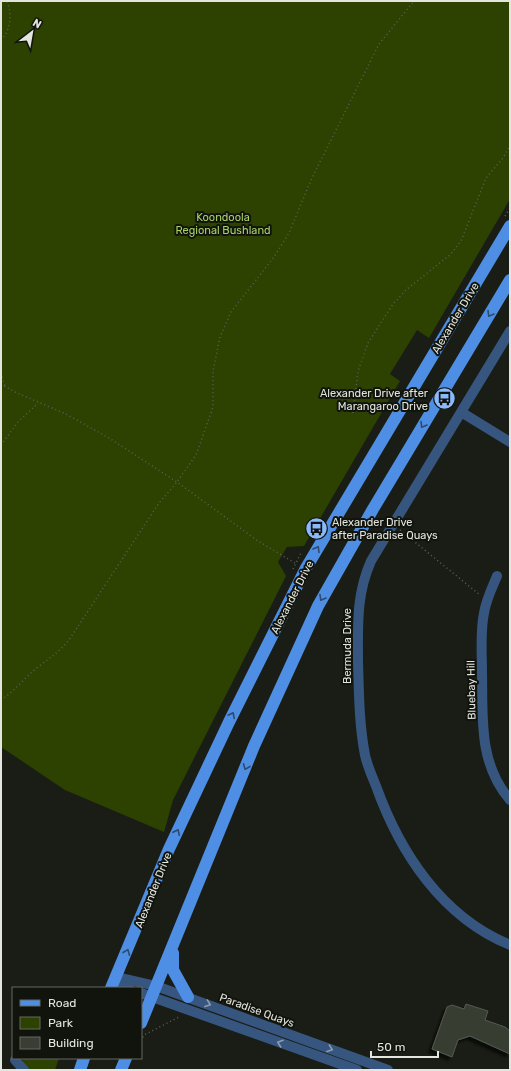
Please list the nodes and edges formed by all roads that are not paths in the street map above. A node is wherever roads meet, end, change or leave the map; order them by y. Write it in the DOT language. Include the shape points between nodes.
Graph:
graph roads {
  1 [pos="510,226"];
  2 [pos="510,280"];
  3 [pos="510,331"];
  4 [pos="460,412"];
  5 [pos="510,442"];
  6 [pos="497,576"];
  7 [pos="510,800"];
  8 [pos="173,946"];
  9 [pos="510,946"];
  10 [pos="114,982"];
  11 [pos="156,986"];
  12 [pos="126,987"];
  13 [pos="146,996"];
  14 [pos="188,997"];
  15 [pos="142,1018"];
  16 [pos="84,1059"];
  17 [pos="126,1059"];
  18 [pos="15,1060"];
  19 [pos="24,1070"];
  20 [pos="80,1070"];
  21 [pos="121,1070"];
  22 [pos="357,1070"];
  23 [pos="388,1070"];
  10 -- 1 [label="main road, Alexander Drive, one-way" via="179,828 306,568"];
  2 -- 8 [label="main road, one-way" via="318,606 254,746"];
  3 -- 4 [label="street, Bermuda Drive"];
  4 -- 5 [label="street"];
  4 -- 9 [label="street, Bermuda Drive" via="371,561 360,590 359,713 365,756 380,798 412,862 457,912"];
  6 -- 7 [label="street, Bluebay Hill" via="484,614 482,634 483,739 490,768"];
  8 -- 11 [label="main road"];
  8 -- 14 [label="main road" via="173,970"];
  10 -- 11 [label="street, Paradise Quays"];
  10 -- 12 [label="street"];
  11 -- 13 [label="main road"];
  11 -- 14 [label="street, Paradise Quays"];
  13 -- 15 [label="main road"];
  22 -- 13 [label="street, Paradise Quays, one-way"];
  14 -- 23 [label="street, Paradise Quays, one-way"];
  16 -- 20 [label="main road"];
  17 -- 21 [label="main road"];
  18 -- 19 [label="street"];
}
